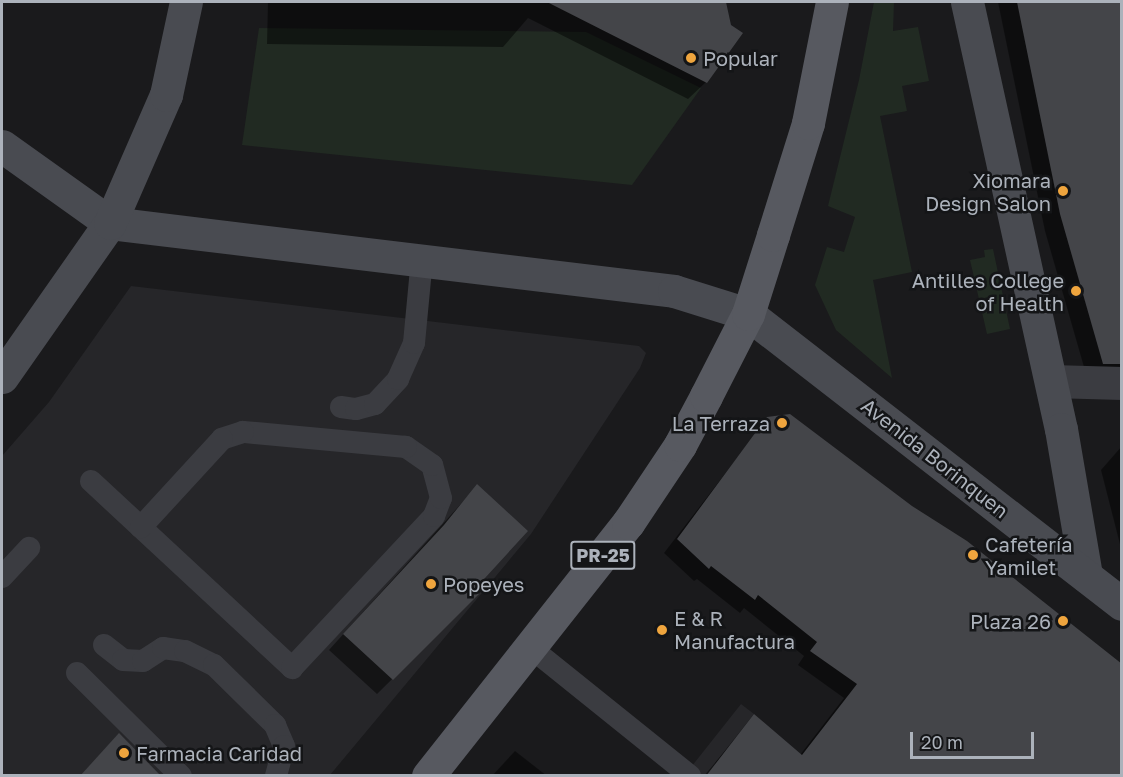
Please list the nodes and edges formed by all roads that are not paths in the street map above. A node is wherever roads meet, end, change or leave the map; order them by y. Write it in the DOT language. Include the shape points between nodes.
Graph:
graph roads {
  1 [pos="186,2"];
  2 [pos="832,2"];
  3 [pos="967,2"];
  4 [pos="2,146"];
  5 [pos="110,224"];
  6 [pos="422,259"];
  7 [pos="748,314"];
  8 [pos="2,377"];
  9 [pos="1051,381"];
  10 [pos="1122,383"];
  11 [pos="340,408"];
  12 [pos="91,481"];
  13 [pos="141,527"];
  14 [pos="29,548"];
  15 [pos="1086,576"];
  16 [pos="2,578"];
  17 [pos="1122,604"];
  18 [pos="104,645"];
  19 [pos="531,648"];
  20 [pos="77,673"];
  21 [pos="181,776"];
  22 [pos="276,776"];
  23 [pos="428,776"];
  24 [pos="690,776"];
  1 -- 5 [label="street" via="166,95"];
  2 -- 7 [label="main road, PR-25" via="808,123"];
  3 -- 9 [label="street"];
  4 -- 5 [label="street"];
  5 -- 6 [label="street"];
  5 -- 8 [label="street"];
  6 -- 7 [label="street" via="674,291"];
  6 -- 11 [label="lane" via="414,343 398,379 375,404 356,410"];
  7 -- 15 [label="street, Avenida Borinquen"];
  7 -- 19 [label="main road, PR-25" via="680,445 628,523"];
  9 -- 10 [label="street"];
  9 -- 15 [label="street"];
  12 -- 13 [label="lane"];
  13 -- 13 [label="lane" via="292,668 434,516 441,498 432,465 406,447 243,432 222,439"];
  14 -- 16 [label="lane"];
  15 -- 17 [label="street, Avenida Borinquen"];
  18 -- 22 [label="lane" via="123,660 143,661 163,648 185,651 214,665 275,725 284,746"];
  19 -- 23 [label="main road, PR-25"];
  19 -- 24 [label="lane"];
  20 -- 21 [label="lane"];
}
